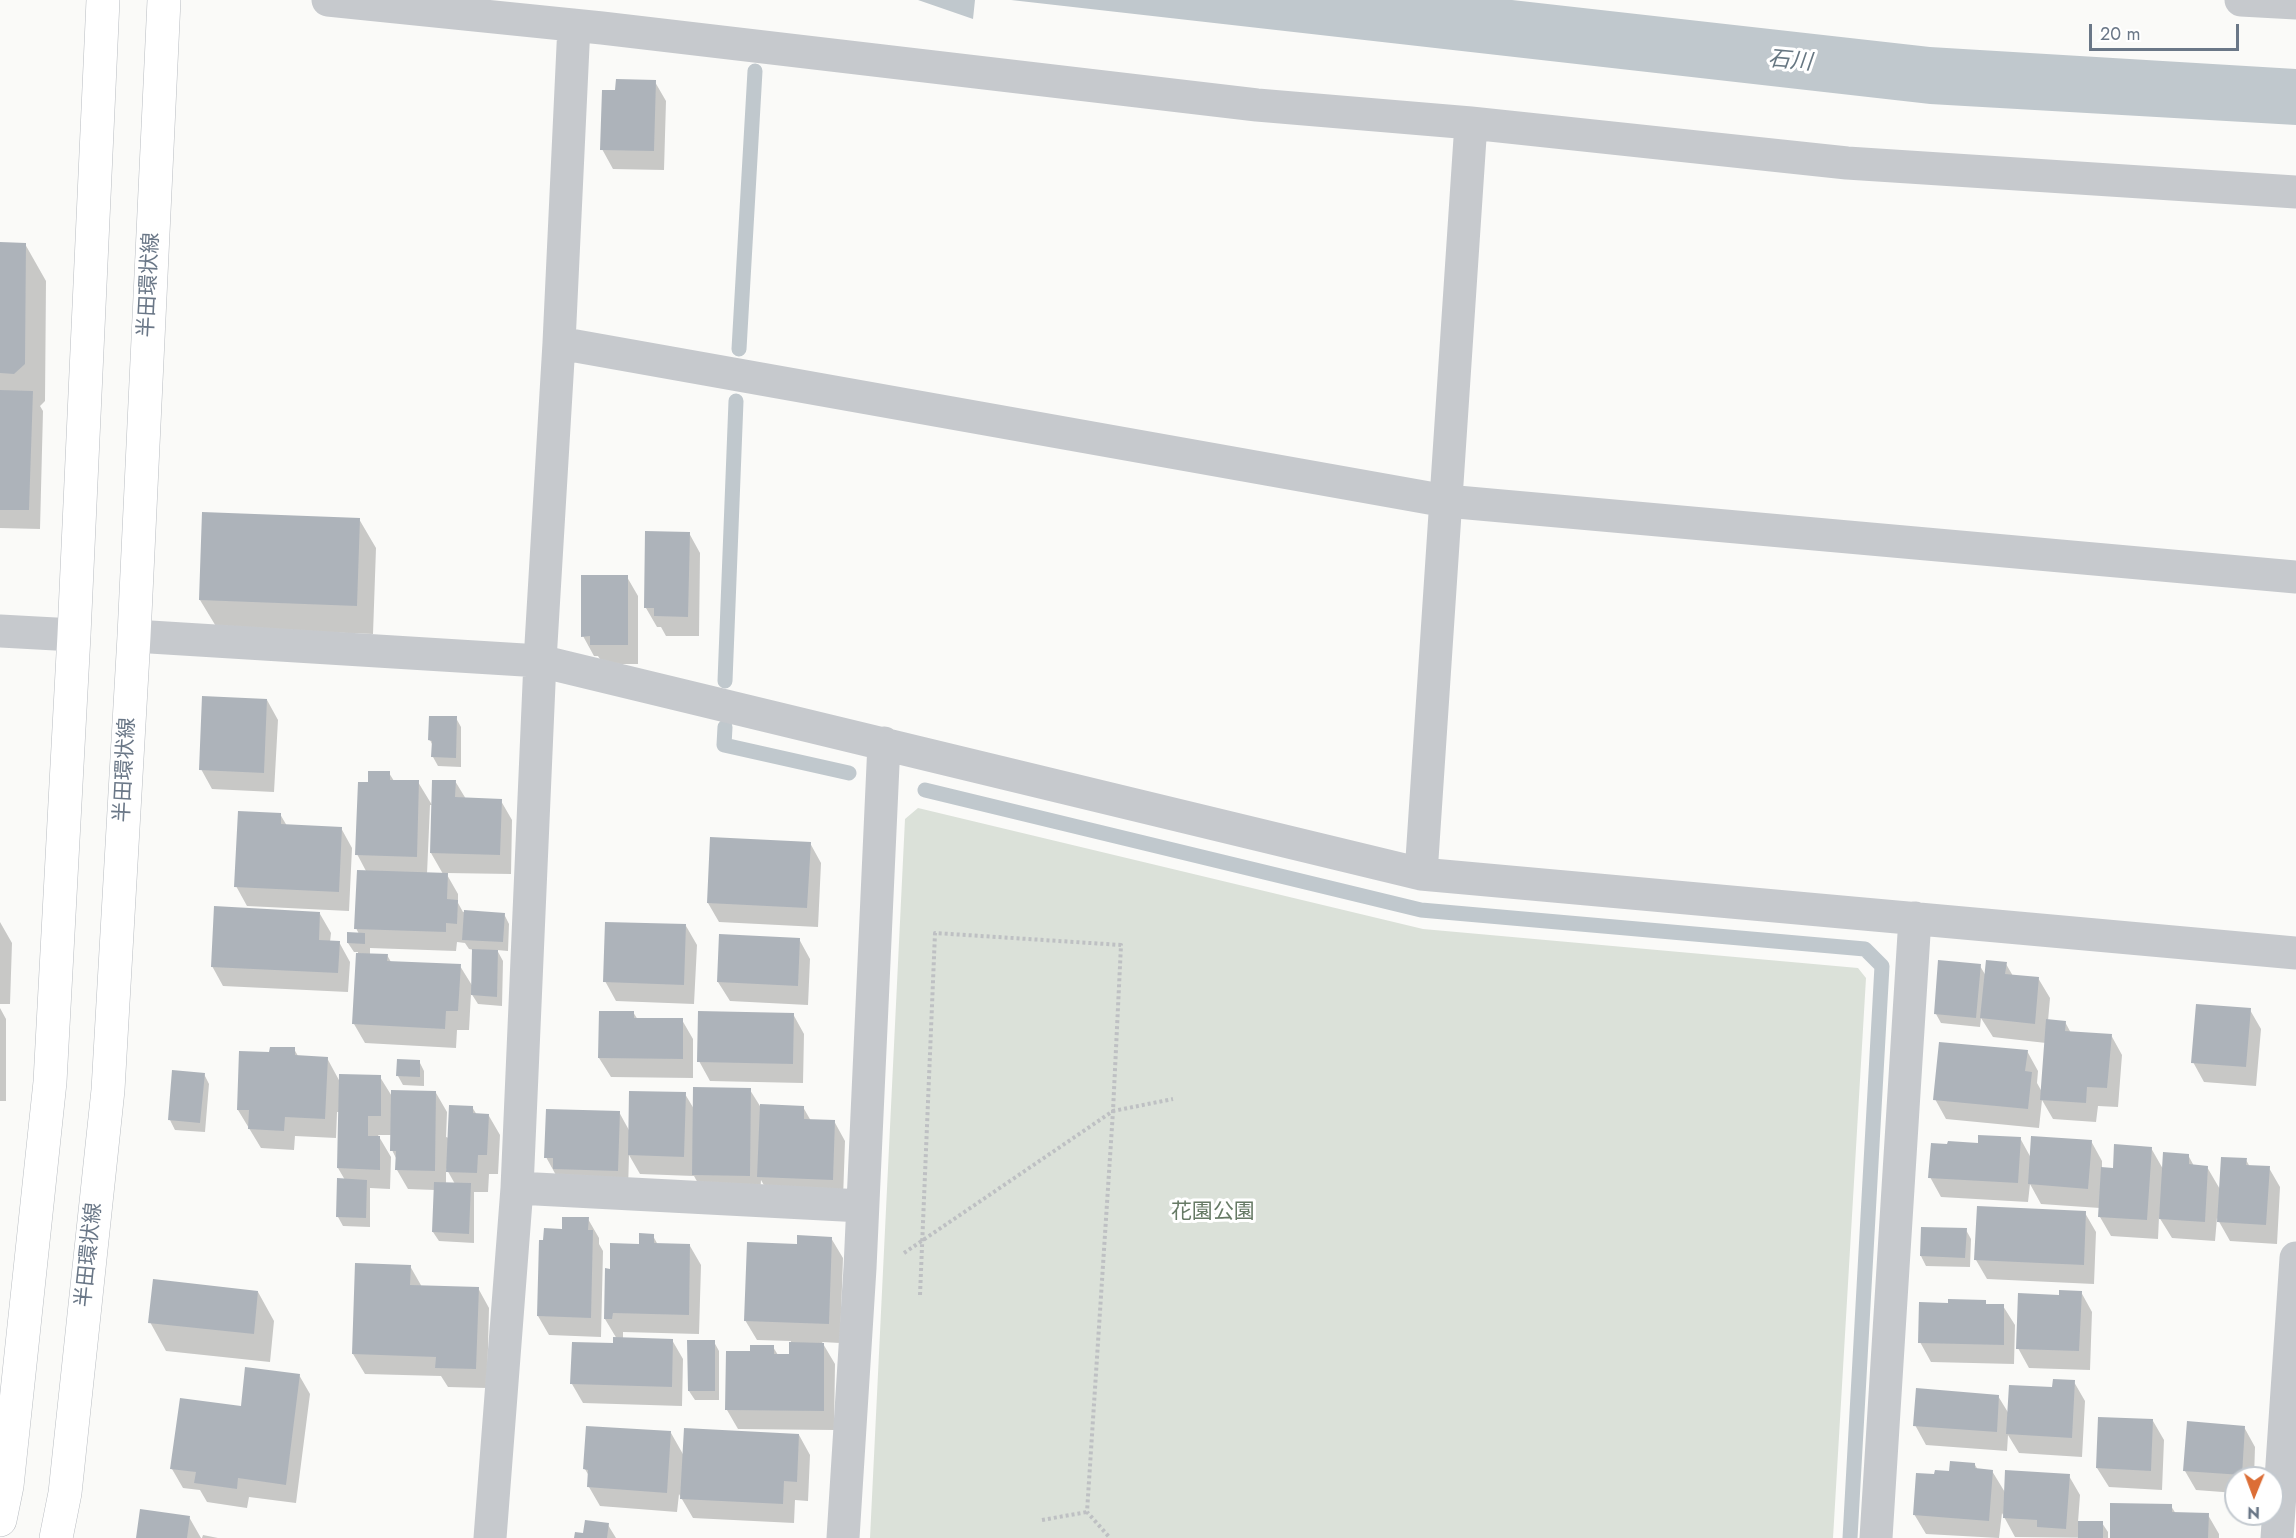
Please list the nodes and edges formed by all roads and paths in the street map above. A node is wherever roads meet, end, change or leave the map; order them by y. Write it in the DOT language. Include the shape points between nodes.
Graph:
graph roads {
  1 [pos="103,0"];
  2 [pos="164,0"];
  3 [pos="328,0"];
  4 [pos="2241,0"];
  5 [pos="2296,3"];
  6 [pos="574,26"];
  7 [pos="1471,123"];
  8 [pos="2296,192"];
  9 [pos="559,343"];
  10 [pos="1446,501"];
  11 [pos="2296,577"];
  12 [pos="0,631"];
  13 [pos="74,635"];
  14 [pos="134,636"];
  15 [pos="540,661"];
  16 [pos="884,743"];
  17 [pos="1421,874"];
  18 [pos="1915,918"];
  19 [pos="2296,953"];
  20 [pos="1173,1099"];
  21 [pos="1113,1111"];
  22 [pos="517,1188"];
  23 [pos="862,1206"];
  24 [pos="922,1241"];
  25 [pos="902,1254"];
  26 [pos="2296,1258"];
  27 [pos="920,1295"];
  28 [pos="2293,1352"];
  29 [pos="1087,1512"];
  30 [pos="0,1520"];
  31 [pos="1042,1520"];
  32 [pos="56,1538"];
  33 [pos="490,1538"];
  34 [pos="843,1538"];
  35 [pos="1110,1538"];
  36 [pos="1876,1538"];
  37 [pos="2277,1538"];
  1 -- 13 [label="main road"];
  2 -- 14 [label="main road, 半田環状線"];
  3 -- 6 [label="street"];
  4 -- 5 [label="street"];
  6 -- 7 [label="street" via="1257,105"];
  6 -- 9 [label="street"];
  7 -- 8 [label="street" via="1847,163"];
  7 -- 10 [label="street"];
  9 -- 10 [label="street"];
  9 -- 15 [label="street"];
  10 -- 11 [label="street"];
  10 -- 17 [label="street"];
  12 -- 13 [label="street"];
  13 -- 30 [label="main road" via="50,1082 7,1486"];
  14 -- 15 [label="street"];
  14 -- 32 [label="main road, 半田環状線" via="108,1090 65,1493"];
  15 -- 16 [label="street"];
  15 -- 22 [label="street"];
  16 -- 17 [label="street"];
  16 -- 23 [label="street"];
  17 -- 18 [label="street"];
  18 -- 19 [label="street"];
  18 -- 36 [label="street"];
  20 -- 21 [label="path"];
  21 -- 24 [label="path"];
  21 -- 24 [label="path" via="1121,945 935,933"];
  21 -- 29 [label="path"];
  22 -- 23 [label="street"];
  22 -- 33 [label="street"];
  23 -- 34 [label="street"];
  24 -- 25 [label="path"];
  24 -- 27 [label="path"];
  26 -- 28 [label="street"];
  28 -- 37 [label="street"];
  29 -- 31 [label="path"];
  29 -- 35 [label="path"];
}
